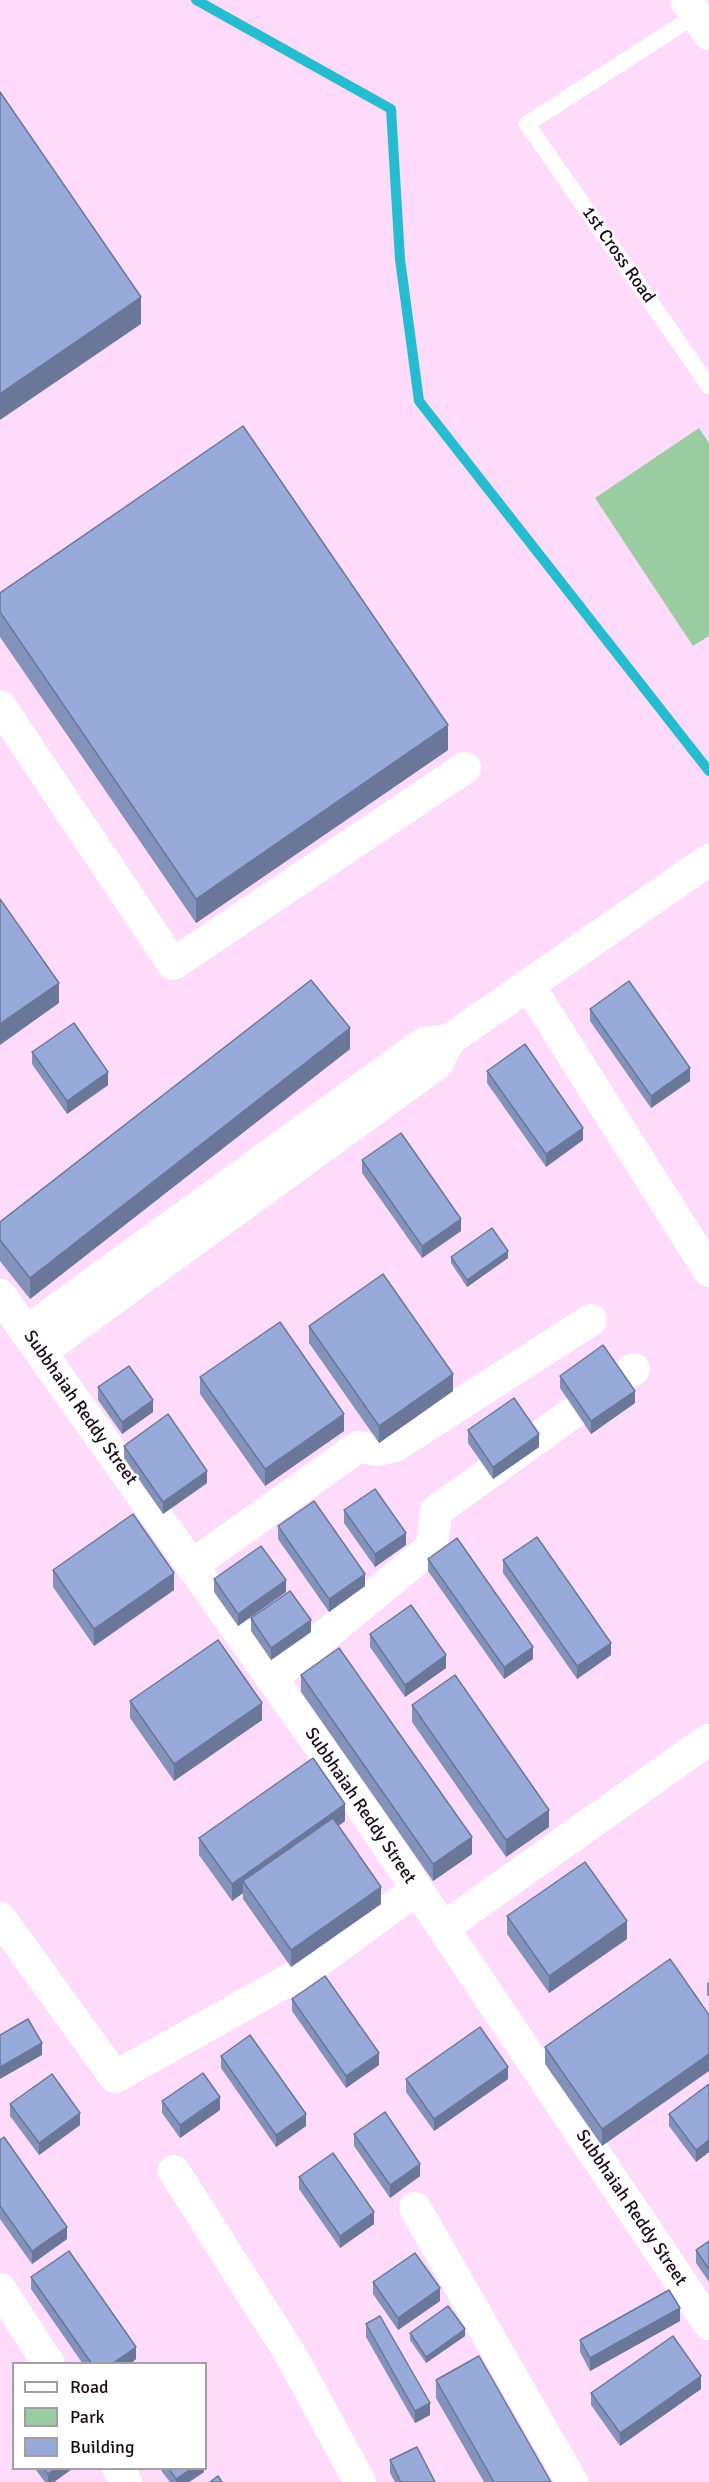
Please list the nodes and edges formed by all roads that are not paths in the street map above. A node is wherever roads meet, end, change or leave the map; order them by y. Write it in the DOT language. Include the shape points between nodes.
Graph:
graph roads {
  1 [pos="700,14"];
  2 [pos="709,386"];
  3 [pos="0,706"];
  4 [pos="465,768"];
  5 [pos="709,860"];
  6 [pos="528,984"];
  7 [pos="709,1271"];
  8 [pos="0,1294"];
  9 [pos="591,1320"];
  10 [pos="34,1341"];
  11 [pos="634,1369"];
  12 [pos="191,1566"];
  13 [pos="272,1679"];
  14 [pos="708,1740"];
  15 [pos="417,1889"];
  16 [pos="0,1918"];
  17 [pos="442,1928"];
  18 [pos="174,2171"];
  19 [pos="415,2208"];
  20 [pos="0,2289"];
  21 [pos="709,2324"];
  22 [pos="48,2362"];
  23 [pos="360,2482"];
  24 [pos="572,2482"];
  1 -- 2 [label="lane, 1st Cross Road" via="527,124"];
  3 -- 4 [label="street" via="173,964"];
  5 -- 6 [label="street"];
  6 -- 7 [label="street"];
  6 -- 10 [label="street" via="449,1040 438,1063"];
  8 -- 10 [label="street, Subbhaiah Reddy Street"];
  9 -- 12 [label="street" via="394,1446 378,1450 358,1448"];
  10 -- 12 [label="street, Subbhaiah Reddy Street"];
  11 -- 13 [label="street" via="436,1511 432,1547"];
  12 -- 13 [label="street, Subbhaiah Reddy Street"];
  13 -- 15 [label="street, Subbhaiah Reddy Street"];
  14 -- 17 [label="street"];
  15 -- 16 [label="street" via="305,1971 115,2077"];
  15 -- 17 [label="street, Subbhaiah Reddy Street"];
  17 -- 21 [label="street, Subbhaiah Reddy Street"];
  18 -- 23 [label="street" via="289,2352"];
  19 -- 24 [label="street"];
  20 -- 22 [label="street"];
}
